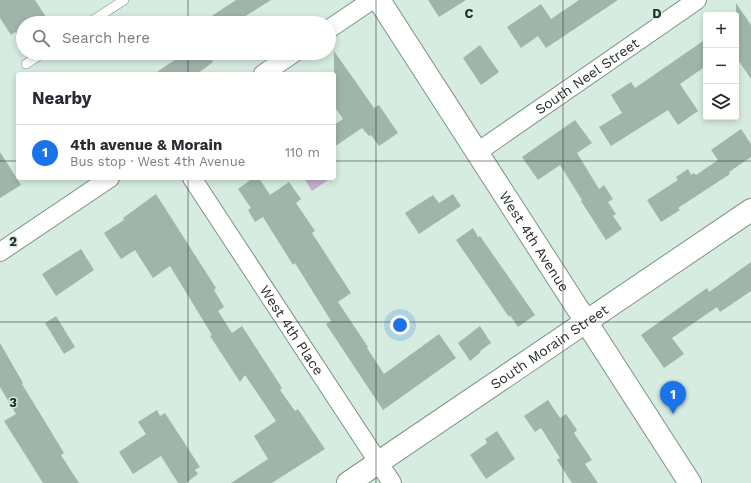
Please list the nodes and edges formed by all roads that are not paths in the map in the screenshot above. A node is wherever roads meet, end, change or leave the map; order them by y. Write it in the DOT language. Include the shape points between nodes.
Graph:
graph roads {
  1 [pos="124,0"];
  2 [pos="372,0"];
  3 [pos="379,0"];
  4 [pos="697,0"];
  5 [pos="100,16"];
  6 [pos="336,24"];
  7 [pos="32,60"];
  8 [pos="284,60"];
  9 [pos="26,64"];
  10 [pos="266,72"];
  11 [pos="476,152"];
  12 [pos="107,180"];
  13 [pos="193,180"];
  14 [pos="751,210"];
  15 [pos="0,252"];
  16 [pos="586,322"];
  17 [pos="378,462"];
  18 [pos="348,483"];
  19 [pos="392,483"];
  20 [pos="690,483"];
  1 -- 5 [label="lane"];
  2 -- 6 [label="street"];
  3 -- 11 [label="street, West 4th Avenue"];
  4 -- 11 [label="street, South Neel Street"];
  7 -- 9 [label="lane"];
  8 -- 10 [label="street"];
  11 -- 16 [label="street, West 4th Avenue"];
  12 -- 15 [label="street"];
  13 -- 17 [label="street, West 4th Place"];
  14 -- 16 [label="street, South Morain Street"];
  16 -- 17 [label="street, South Morain Street"];
  16 -- 20 [label="street, West 4th Avenue"];
  17 -- 18 [label="street, South Morain Street"];
  17 -- 19 [label="street, West 4th Place"];
}
